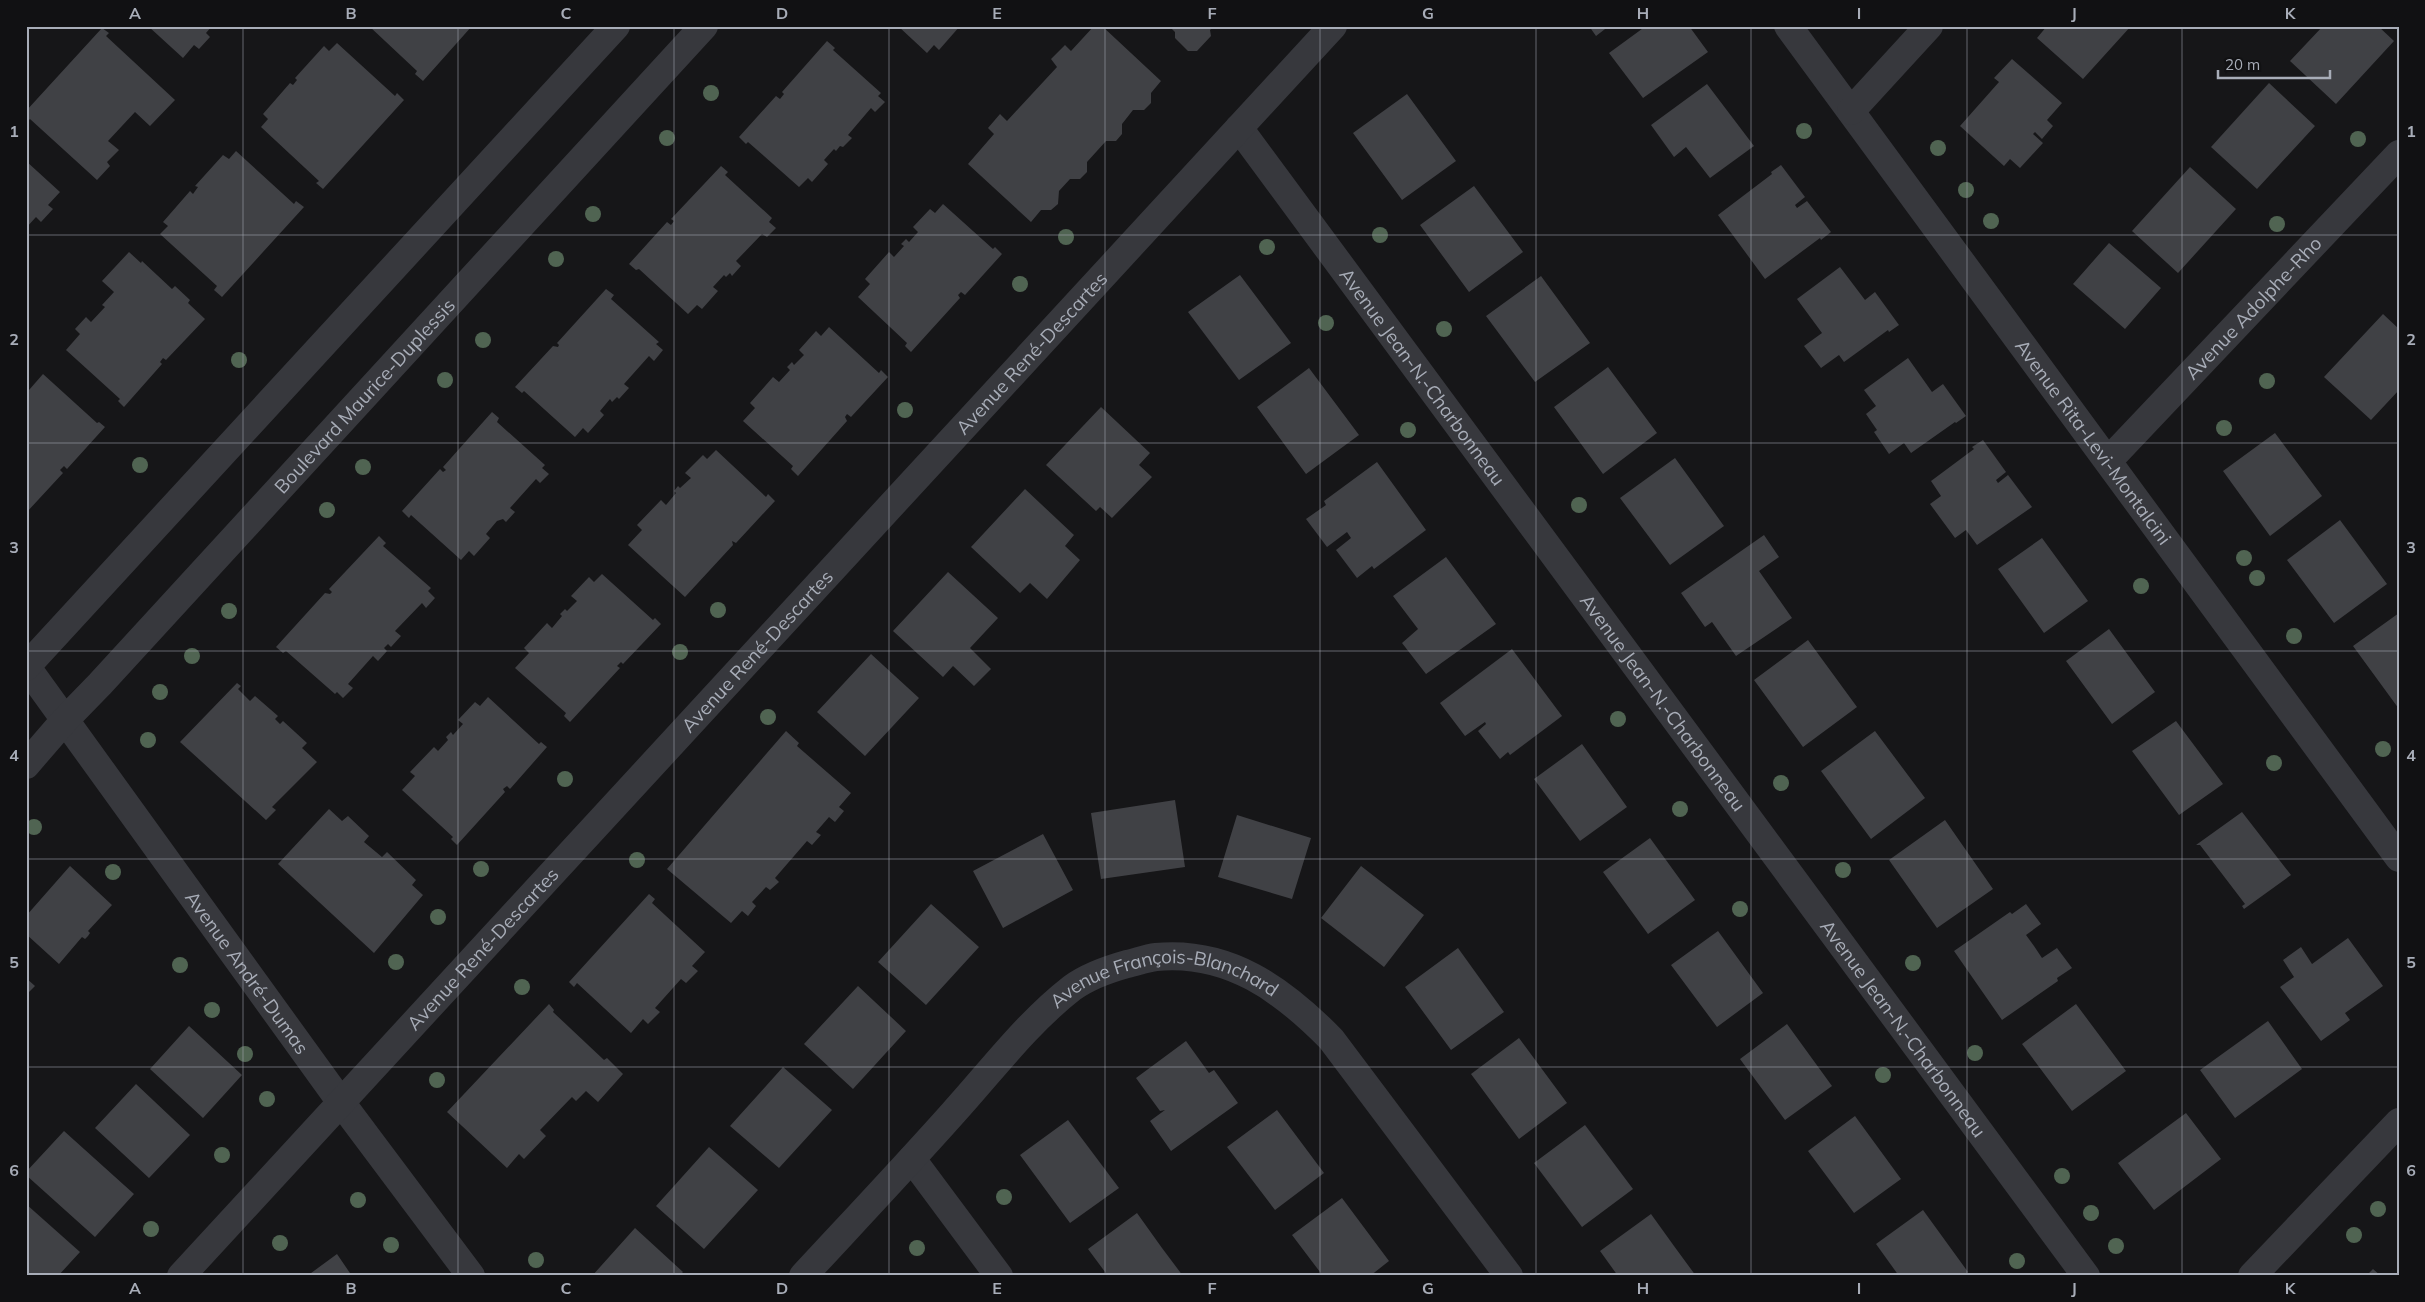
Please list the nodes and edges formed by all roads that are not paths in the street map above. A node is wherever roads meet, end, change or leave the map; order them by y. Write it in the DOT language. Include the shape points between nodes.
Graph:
graph roads {
  1 [pos="616,26"];
  2 [pos="704,26"];
  3 [pos="1333,26"];
  4 [pos="1788,26"];
  5 [pos="1929,26"];
  6 [pos="1851,111"];
  7 [pos="1238,128"];
  8 [pos="2399,154"];
  9 [pos="2108,461"];
  10 [pos="26,667"];
  11 [pos="64,721"];
  12 [pos="26,766"];
  13 [pos="2399,858"];
  14 [pos="340,1101"];
  15 [pos="2399,1122"];
  16 [pos="912,1159"];
  17 [pos="181,1276"];
  18 [pos="471,1276"];
  19 [pos="803,1276"];
  20 [pos="999,1276"];
  21 [pos="1509,1276"];
  22 [pos="2086,1276"];
  23 [pos="2252,1276"];
  1 -- 10 [label="street"];
  2 -- 11 [label="street, Boulevard Maurice-Duplessis"];
  3 -- 7 [label="street, Avenue René-Descartes"];
  4 -- 6 [label="street, Avenue Rita-Levi-Montalcini"];
  5 -- 6 [label="street"];
  6 -- 9 [label="street, Avenue Rita-Levi-Montalcini"];
  7 -- 14 [label="street, Avenue René-Descartes"];
  7 -- 22 [label="street, Avenue Jean-N.-Charbonneau"];
  8 -- 9 [label="street, Avenue Adolphe-Rho"];
  9 -- 13 [label="street, Avenue Rita-Levi-Montalcini"];
  10 -- 11 [label="street, Avenue André-Dumas"];
  11 -- 12 [label="street, Boulevard Maurice-Duplessis"];
  11 -- 14 [label="street, Avenue André-Dumas"];
  14 -- 17 [label="street, Avenue René-Descartes"];
  14 -- 18 [label="street, Avenue André-Dumas"];
  15 -- 23 [label="street"];
  16 -- 19 [label="street, Avenue François-Blanchard"];
  16 -- 20 [label="street"];
  16 -- 21 [label="street, Avenue François-Blanchard" via="1032,1025 1073,987 1110,969 1156,957 1205,958 1244,971 1277,992 1331,1039"];
}
